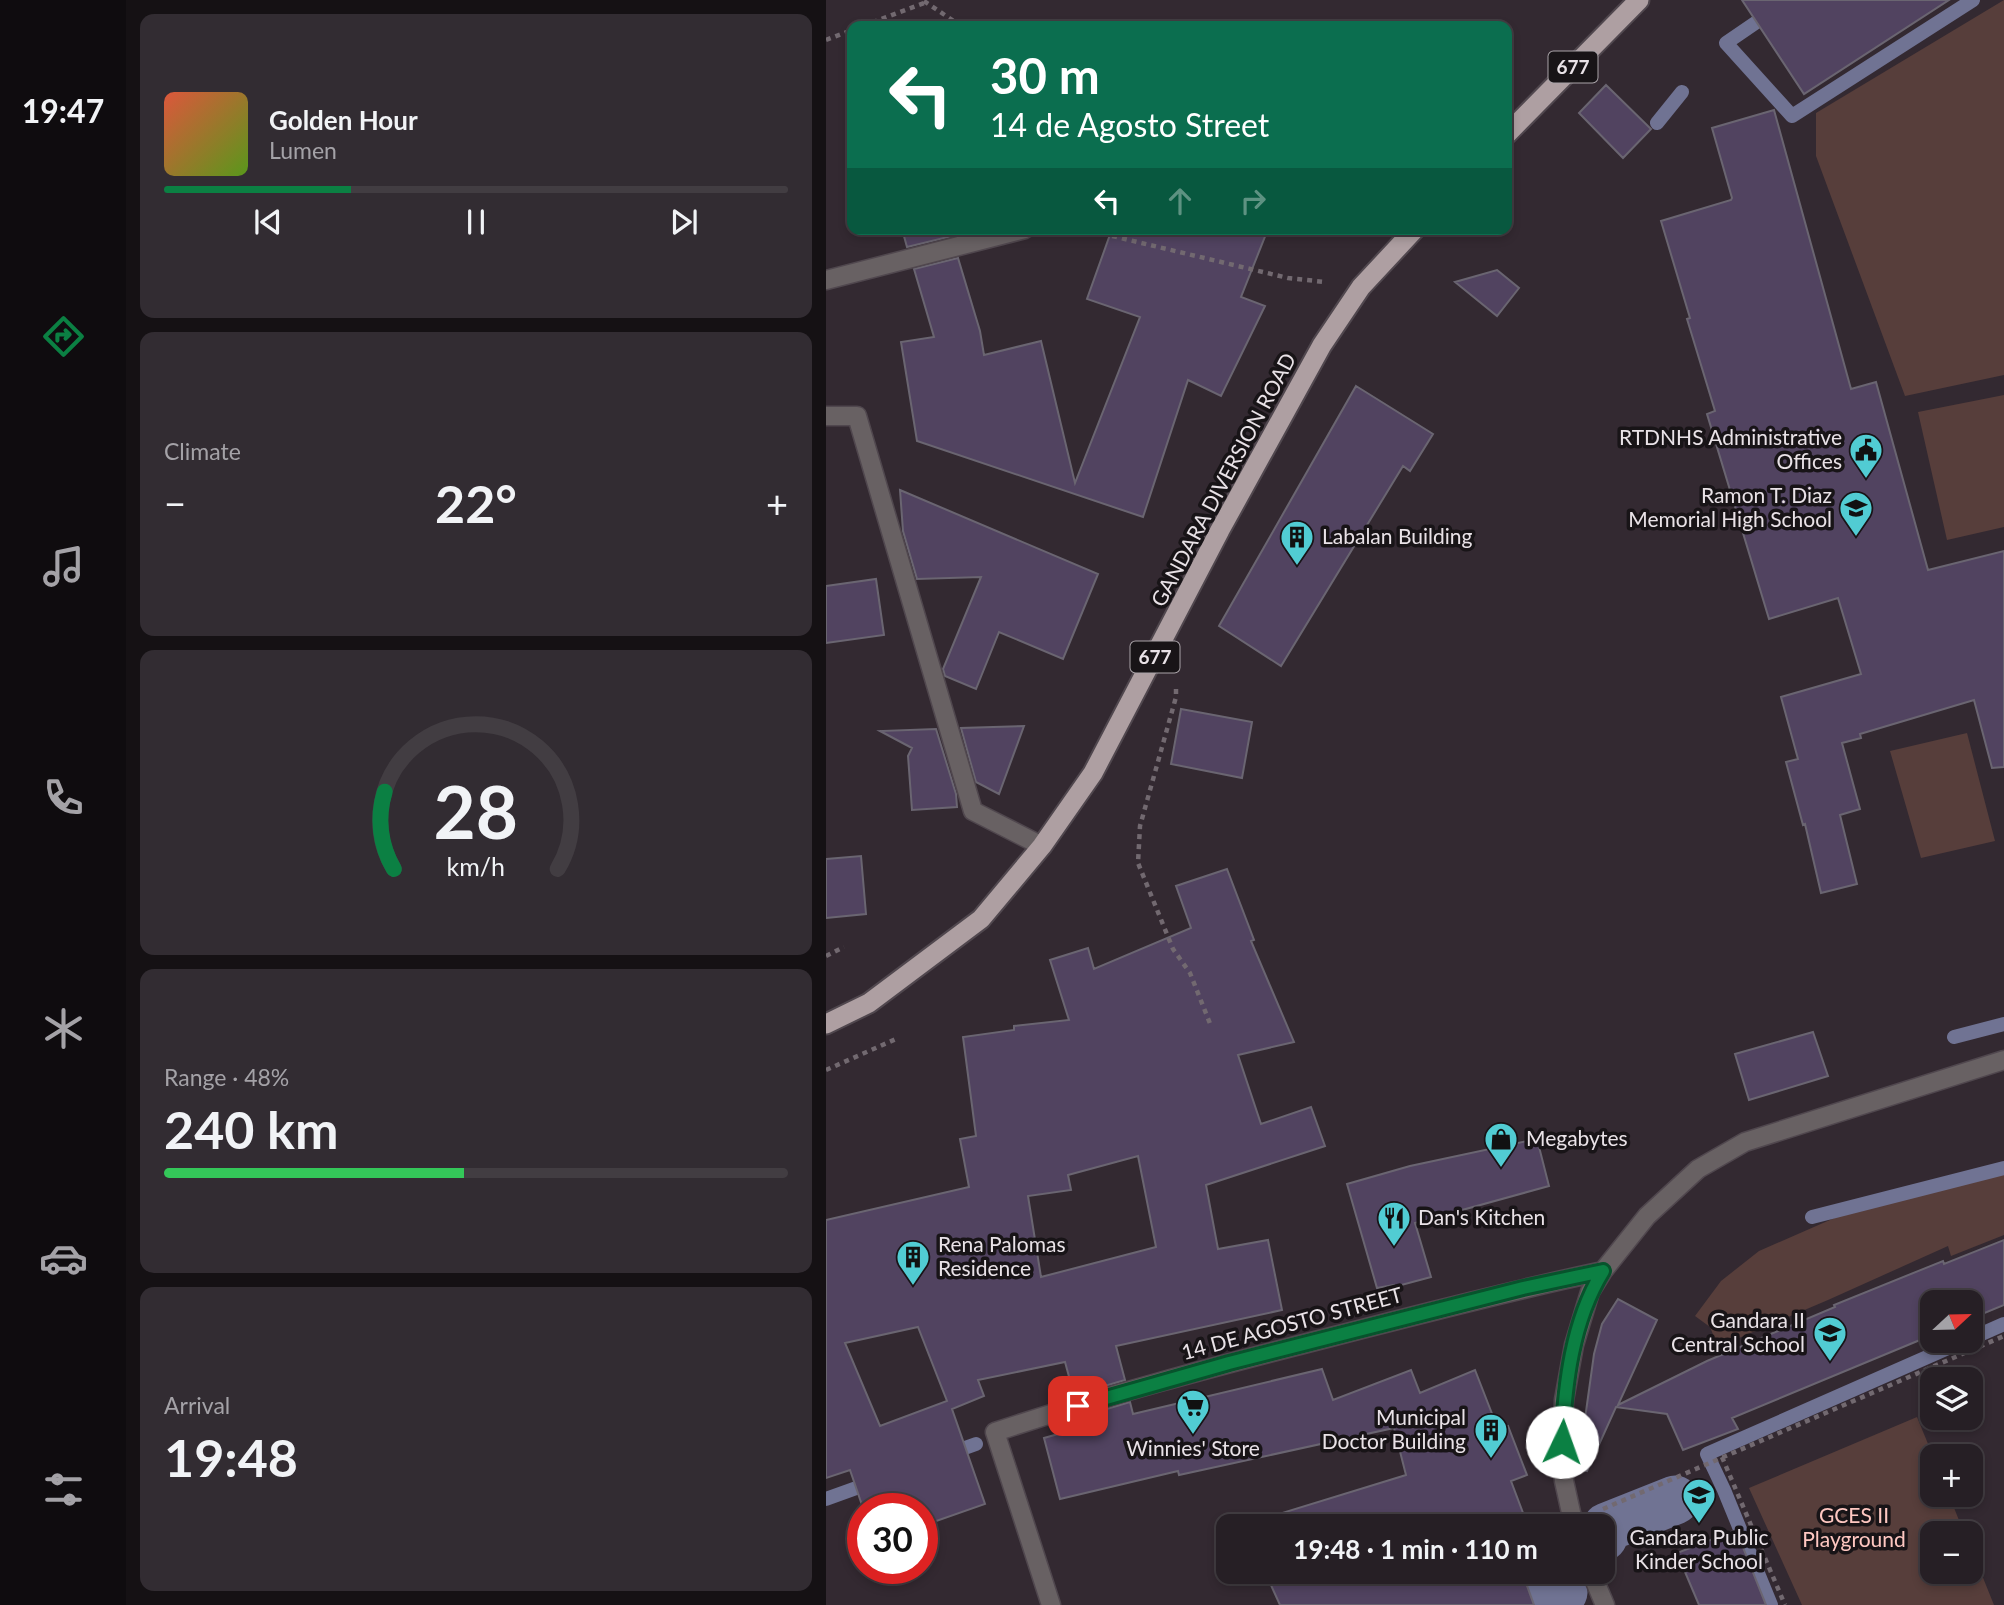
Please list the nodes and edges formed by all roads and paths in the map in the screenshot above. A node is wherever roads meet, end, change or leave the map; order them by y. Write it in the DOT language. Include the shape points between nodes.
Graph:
graph roads {
  1 [pos="1639,0"];
  2 [pos="924,1"];
  3 [pos="875,21"];
  4 [pos="954,21"];
  5 [pos="847,32"];
  6 [pos="826,40"];
  7 [pos="1512,129"];
  8 [pos="1002,235"];
  9 [pos="1108,235"];
  10 [pos="1409,235"];
  11 [pos="826,280"];
  12 [pos="1361,287"];
  13 [pos="826,415"];
  14 [pos="1176,684"];
  15 [pos="1042,846"];
  16 [pos="844,947"];
  17 [pos="826,956"];
  18 [pos="826,1024"];
  19 [pos="1211,1026"];
  20 [pos="896,1039"];
  21 [pos="2004,1060"];
  22 [pos="826,1070"];
  23 [pos="1603,1271"];
  24 [pos="2004,1336"];
  25 [pos="1722,1457"];
  26 [pos="1572,1514"];
  27 [pos="1596,1514"];
  28 [pos="1596,1584"];
  29 [pos="1051,1605"];
  30 [pos="1605,1605"];
  31 [pos="1785,1605"];
  1 -- 7 [label="highway, 677"];
  2 -- 3 [label="path"];
  2 -- 4 [label="path"];
  5 -- 6 [label="path"];
  8 -- 11 [label="street"];
  9 -- 12 [label="path" via="1288,278"];
  10 -- 12 [label="highway, GANDARA DIVERSION ROAD / 677"];
  12 -- 15 [label="highway, GANDARA DIVERSION ROAD / 677" via="1315,356 1093,774"];
  13 -- 15 [label="street" via="857,416 973,811"];
  14 -- 19 [label="path" via="1164,746 1140,826 1138,863 1172,949 1190,973"];
  15 -- 18 [label="highway, GANDARA DIVERSION ROAD / 677" via="981,919 869,1003"];
  16 -- 17 [label="path"];
  20 -- 22 [label="path"];
  21 -- 23 [label="street" via="1745,1142 1678,1186"];
  23 -- 26 [label="street" via="1582,1318 1564,1400 1563,1468"];
  23 -- 29 [label="street, 14 DE AGOSTO STREET" via="1229,1363 995,1432"];
  24 -- 25 [label="path"];
  25 -- 27 [label="path"];
  25 -- 31 [label="path"];
  28 -- 30 [label="street"];
}
